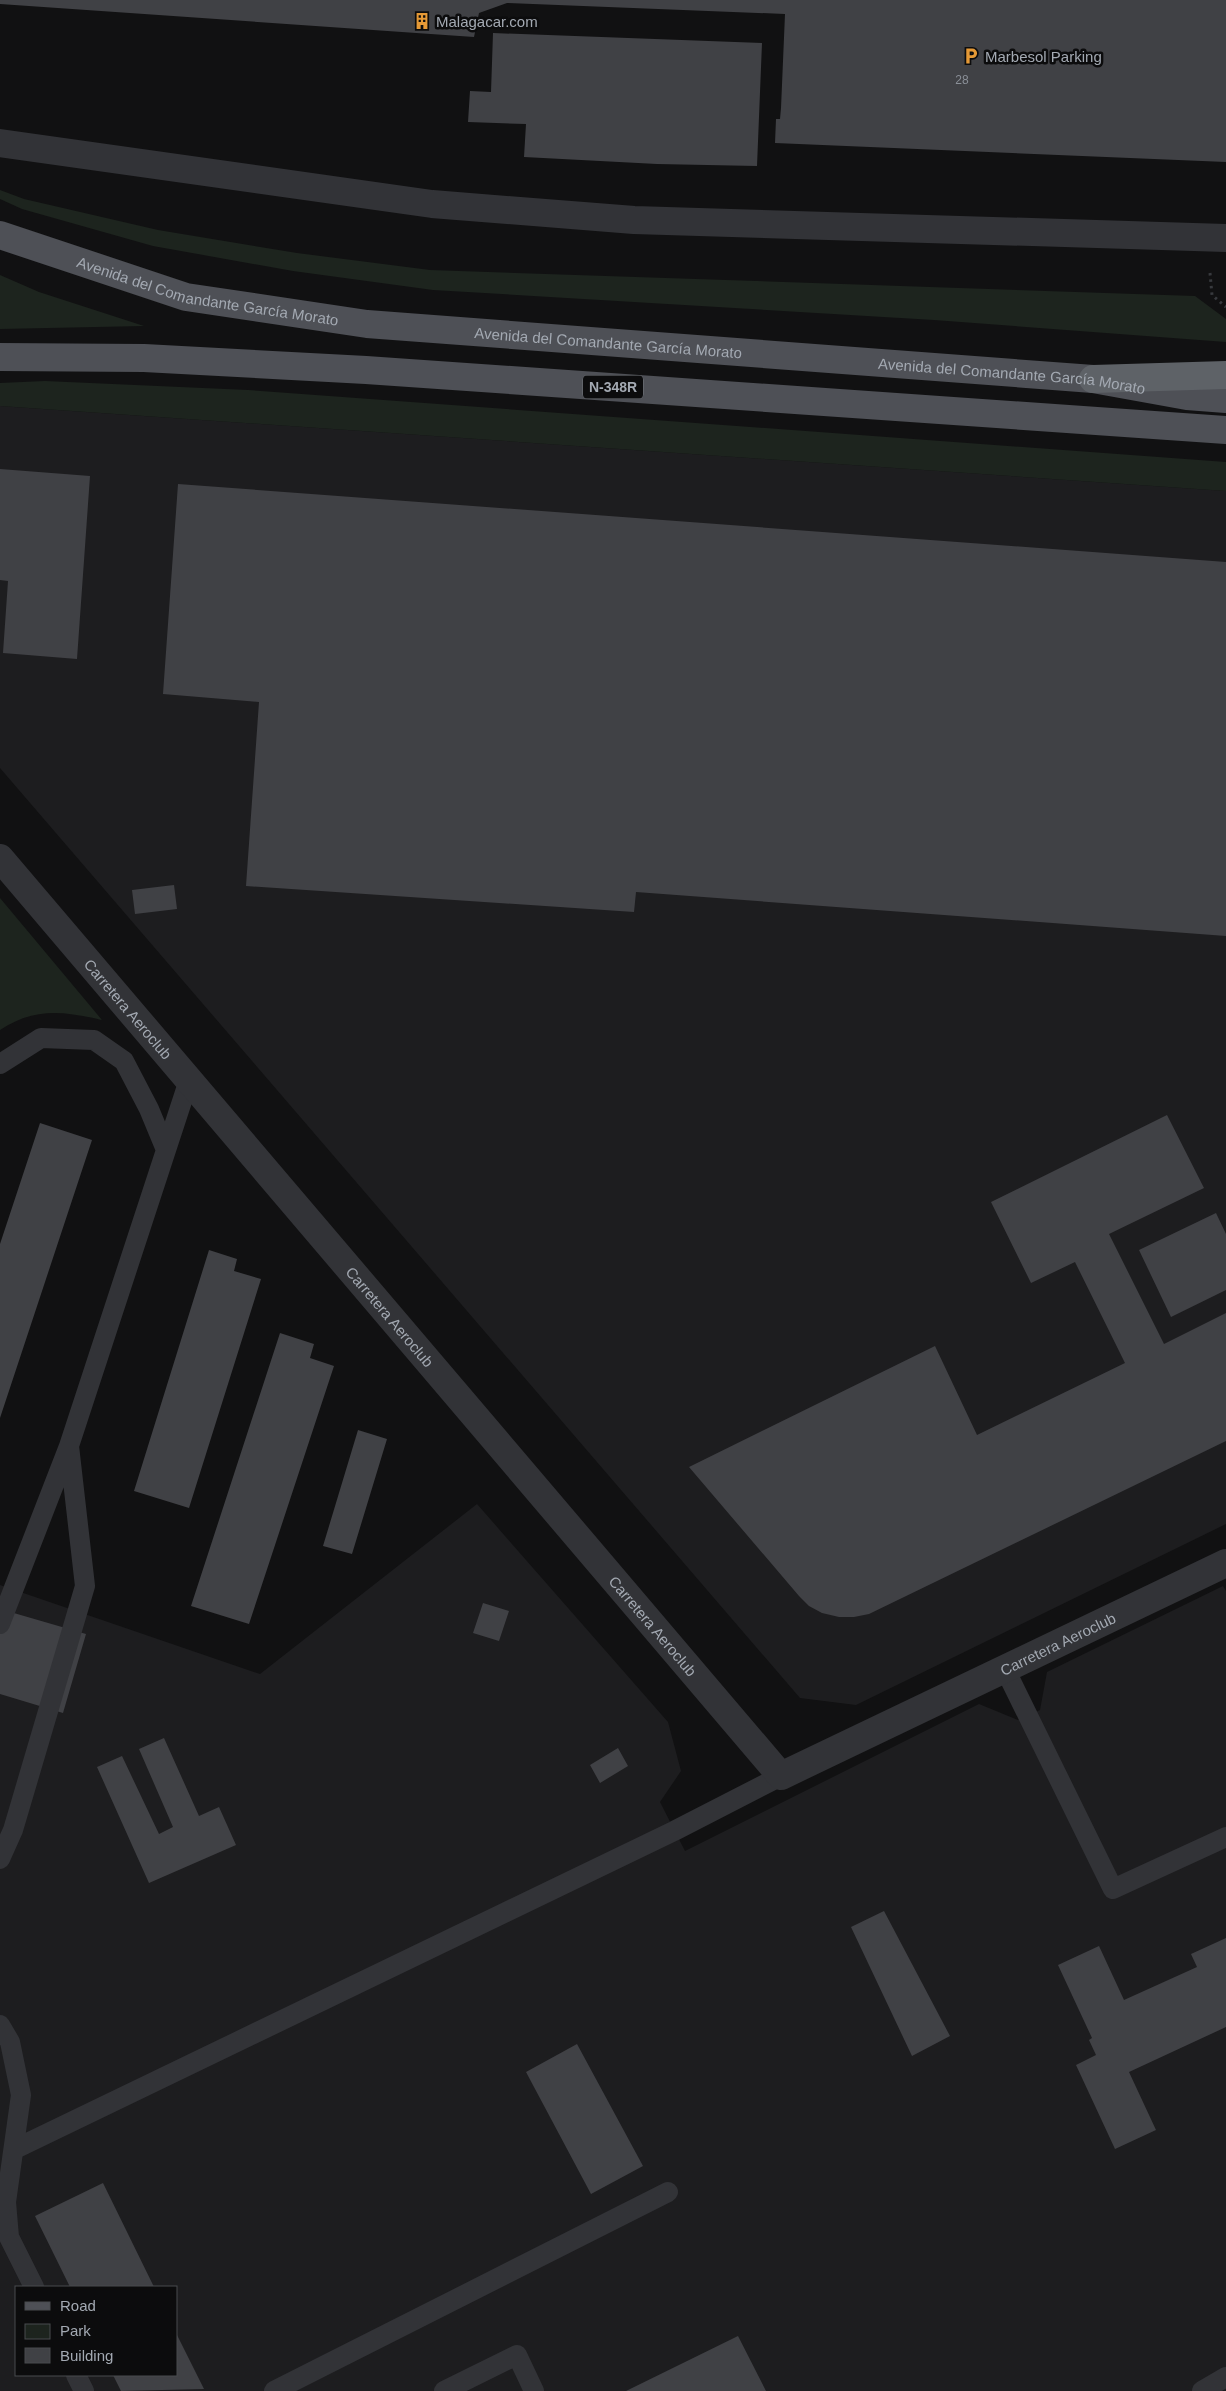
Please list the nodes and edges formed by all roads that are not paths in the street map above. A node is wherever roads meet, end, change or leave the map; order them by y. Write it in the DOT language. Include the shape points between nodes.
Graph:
graph roads {
  1 [pos="0,143"];
  2 [pos="0,235"];
  3 [pos="1226,238"];
  4 [pos="0,358"];
  5 [pos="1226,374"];
  6 [pos="1093,379"];
  7 [pos="1226,399"];
  8 [pos="1226,430"];
  9 [pos="0,858"];
  10 [pos="0,1064"];
  11 [pos="189,1080"];
  12 [pos="166,1150"];
  13 [pos="69,1446"];
  14 [pos="1226,1563"];
  15 [pos="0,1624"];
  16 [pos="1005,1669"];
  17 [pos="782,1776"];
  18 [pos="1226,1837"];
  19 [pos="0,1859"];
  20 [pos="0,2025"];
  21 [pos="15,2148"];
  22 [pos="668,2192"];
  23 [pos="34,2286"];
  24 [pos="76,2376"];
  25 [pos="1226,2377"];
  26 [pos="84,2391"];
  27 [pos="274,2391"];
  28 [pos="444,2391"];
  29 [pos="534,2391"];
  30 [pos="1202,2391"];
  1 -- 3 [label="street" via="405,202 634,220"];
  2 -- 6 [label="main road, Avenida del Comandante García Morato" via="186,297 367,324"];
  4 -- 8 [label="main road, N-348R" via="144,358 366,370"];
  5 -- 6 [label="highway"];
  6 -- 7 [label="main road, Avenida del Comandante García Morato" via="1187,396"];
  9 -- 11 [label="street, Carretera Aeroclub"];
  10 -- 12 [label="lane" via="42,1038 94,1040 124,1061"];
  11 -- 12 [label="lane"];
  11 -- 17 [label="street, Carretera Aeroclub"];
  12 -- 13 [label="lane"];
  13 -- 15 [label="lane"];
  13 -- 19 [label="lane" via="85,1586 12,1830"];
  14 -- 16 [label="street, Carretera Aeroclub"];
  16 -- 17 [label="street, Carretera Aeroclub"];
  16 -- 18 [label="lane" via="1112,1889"];
  17 -- 21 [label="lane, Carretera Aeroclub"];
  20 -- 21 [label="lane" via="10,2042 21,2095"];
  21 -- 23 [label="lane" via="6,2202 9,2237"];
  22 -- 27 [label="lane"];
  24 -- 26 [label="lane"];
  25 -- 30 [label="lane"];
  28 -- 29 [label="lane" via="517,2355"];
}
